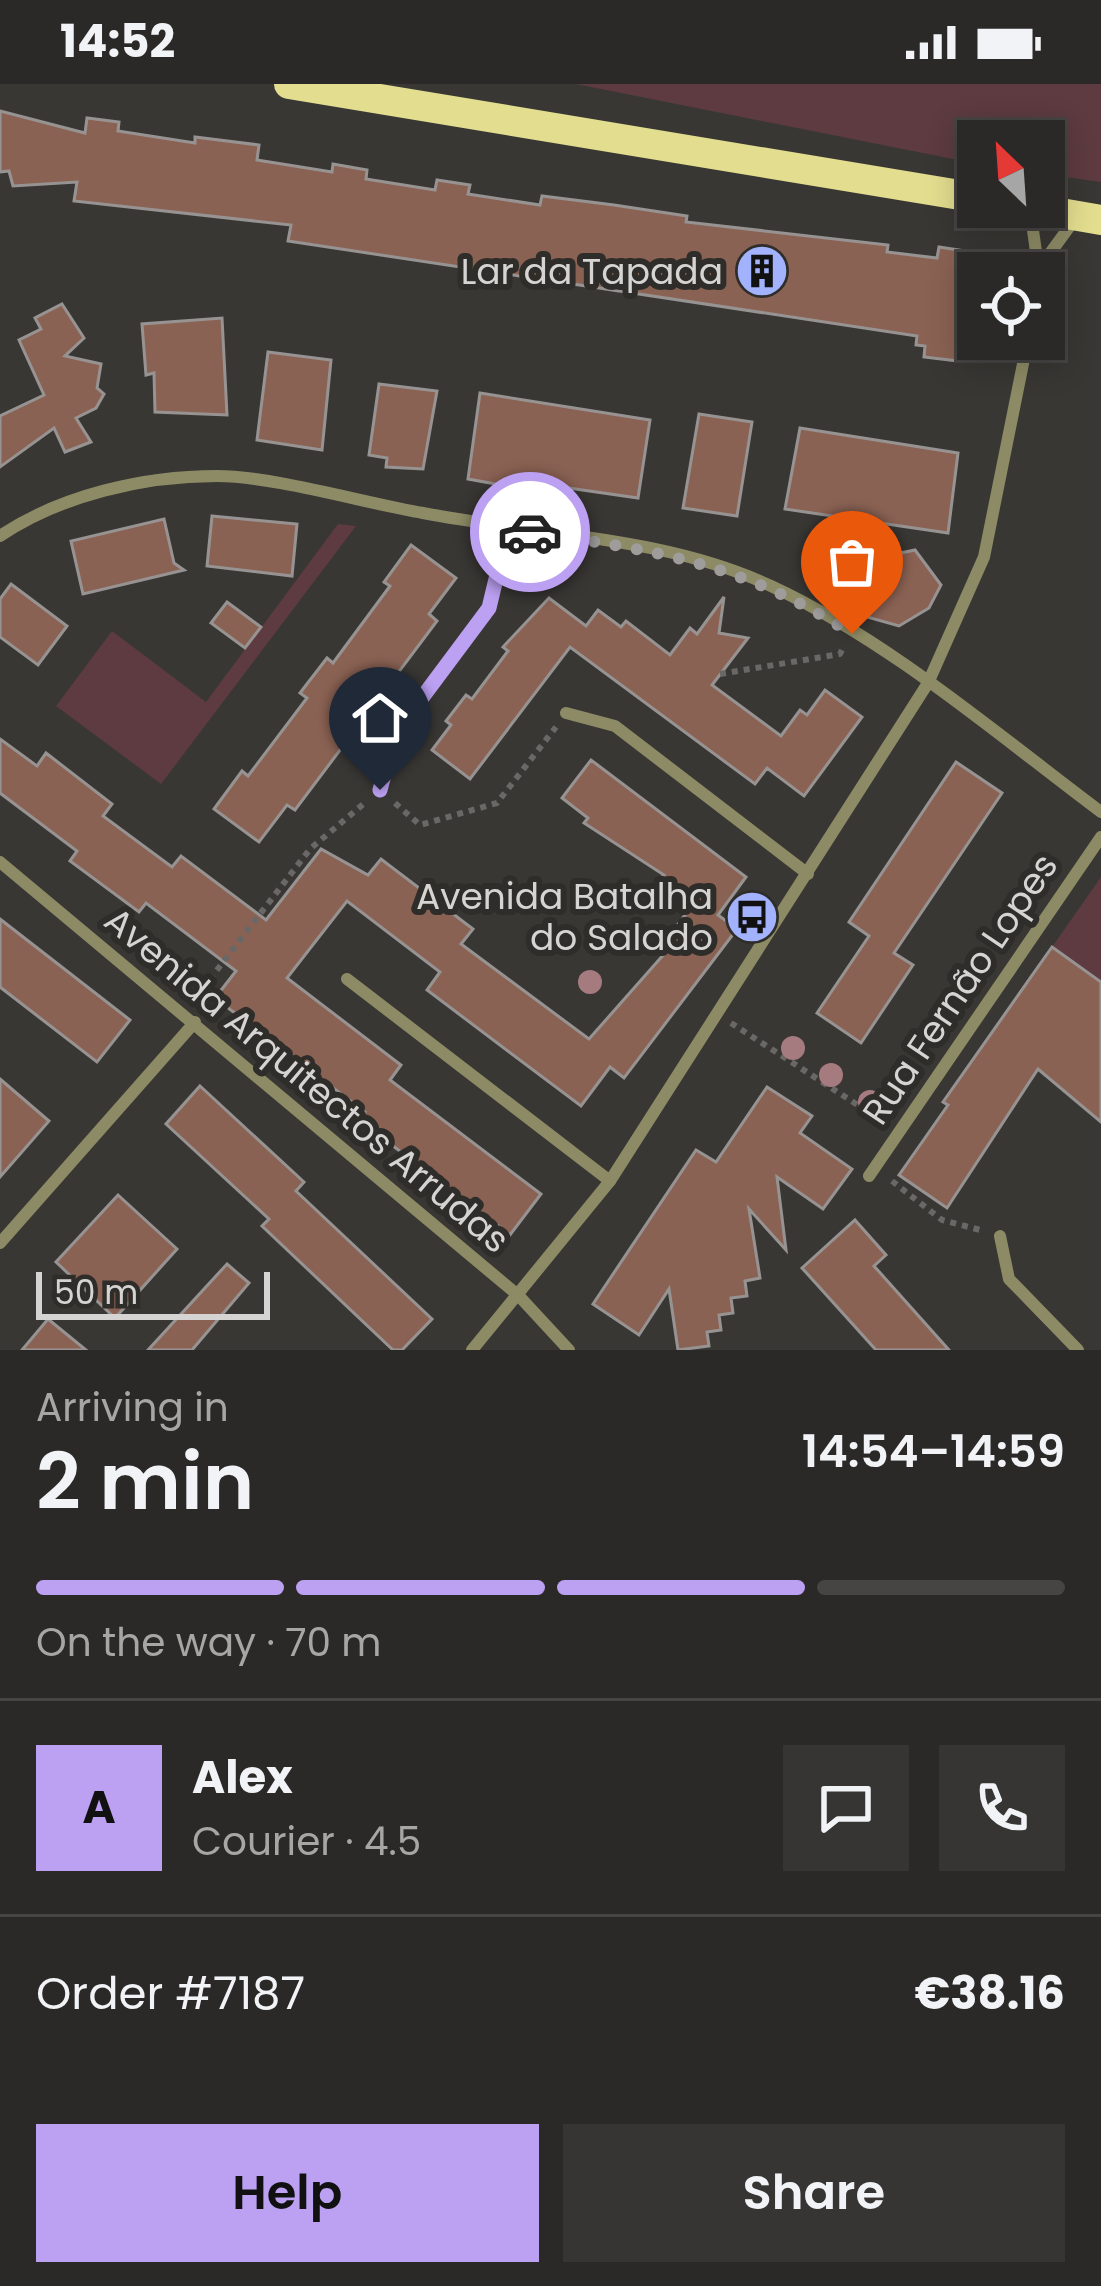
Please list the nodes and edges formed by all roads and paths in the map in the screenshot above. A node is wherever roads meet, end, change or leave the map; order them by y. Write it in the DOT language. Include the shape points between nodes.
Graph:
graph roads {
  1 [pos="289,84"];
  2 [pos="957,195"];
  3 [pos="1089,218"];
  4 [pos="1057,252"];
  5 [pos="1024,360"];
  6 [pos="508,529"];
  7 [pos="0,536"];
  8 [pos="844,646"];
  9 [pos="721,674"];
  10 [pos="928,682"];
  11 [pos="566,713"];
  12 [pos="380,790"];
  13 [pos="1101,812"];
  14 [pos="1101,837"];
  15 [pos="0,862"];
  16 [pos="808,874"];
  17 [pos="347,979"];
  18 [pos="718,1014"];
  19 [pos="195,1022"];
  20 [pos="899,1132"];
  21 [pos="872,1172"];
  22 [pos="610,1181"];
  23 [pos="1000,1236"];
  24 [pos="0,1243"];
  25 [pos="519,1297"];
  26 [pos="472,1350"];
  27 [pos="569,1350"];
  28 [pos="1078,1350"];
  1 -- 2 [label="main road"];
  3 -- 4 [label="street"];
  5 -- 10 [label="street" via="984,557"];
  6 -- 7 [label="street" via="219,476 106,488"];
  6 -- 10 [label="street" via="663,551 739,572 797,598"];
  6 -- 12 [label="street" via="489,608 395,734"];
  8 -- 9 [label="path" via="840,654"];
  10 -- 13 [label="street"];
  10 -- 16 [label="street"];
  11 -- 12 [label="path" via="497,803 421,825"];
  11 -- 16 [label="street" via="615,726"];
  12 -- 19 [label="path" via="310,848 207,983"];
  14 -- 20 [label="street, Rua Fernão Lopes"];
  15 -- 19 [label="street, Avenida Arquitectos Arrudas"];
  16 -- 18 [label="street"];
  17 -- 22 [label="street"];
  18 -- 20 [label="path"];
  18 -- 22 [label="street"];
  19 -- 24 [label="street"];
  19 -- 25 [label="street, Avenida Arquitectos Arrudas"];
  20 -- 21 [label="street, Rua Fernão Lopes"];
  21 -- 23 [label="path" via="942,1220"];
  22 -- 25 [label="street"];
  23 -- 28 [label="street" via="1009,1279"];
  25 -- 26 [label="street"];
  25 -- 27 [label="street, Avenida Arquitectos Arrudas"];
}
